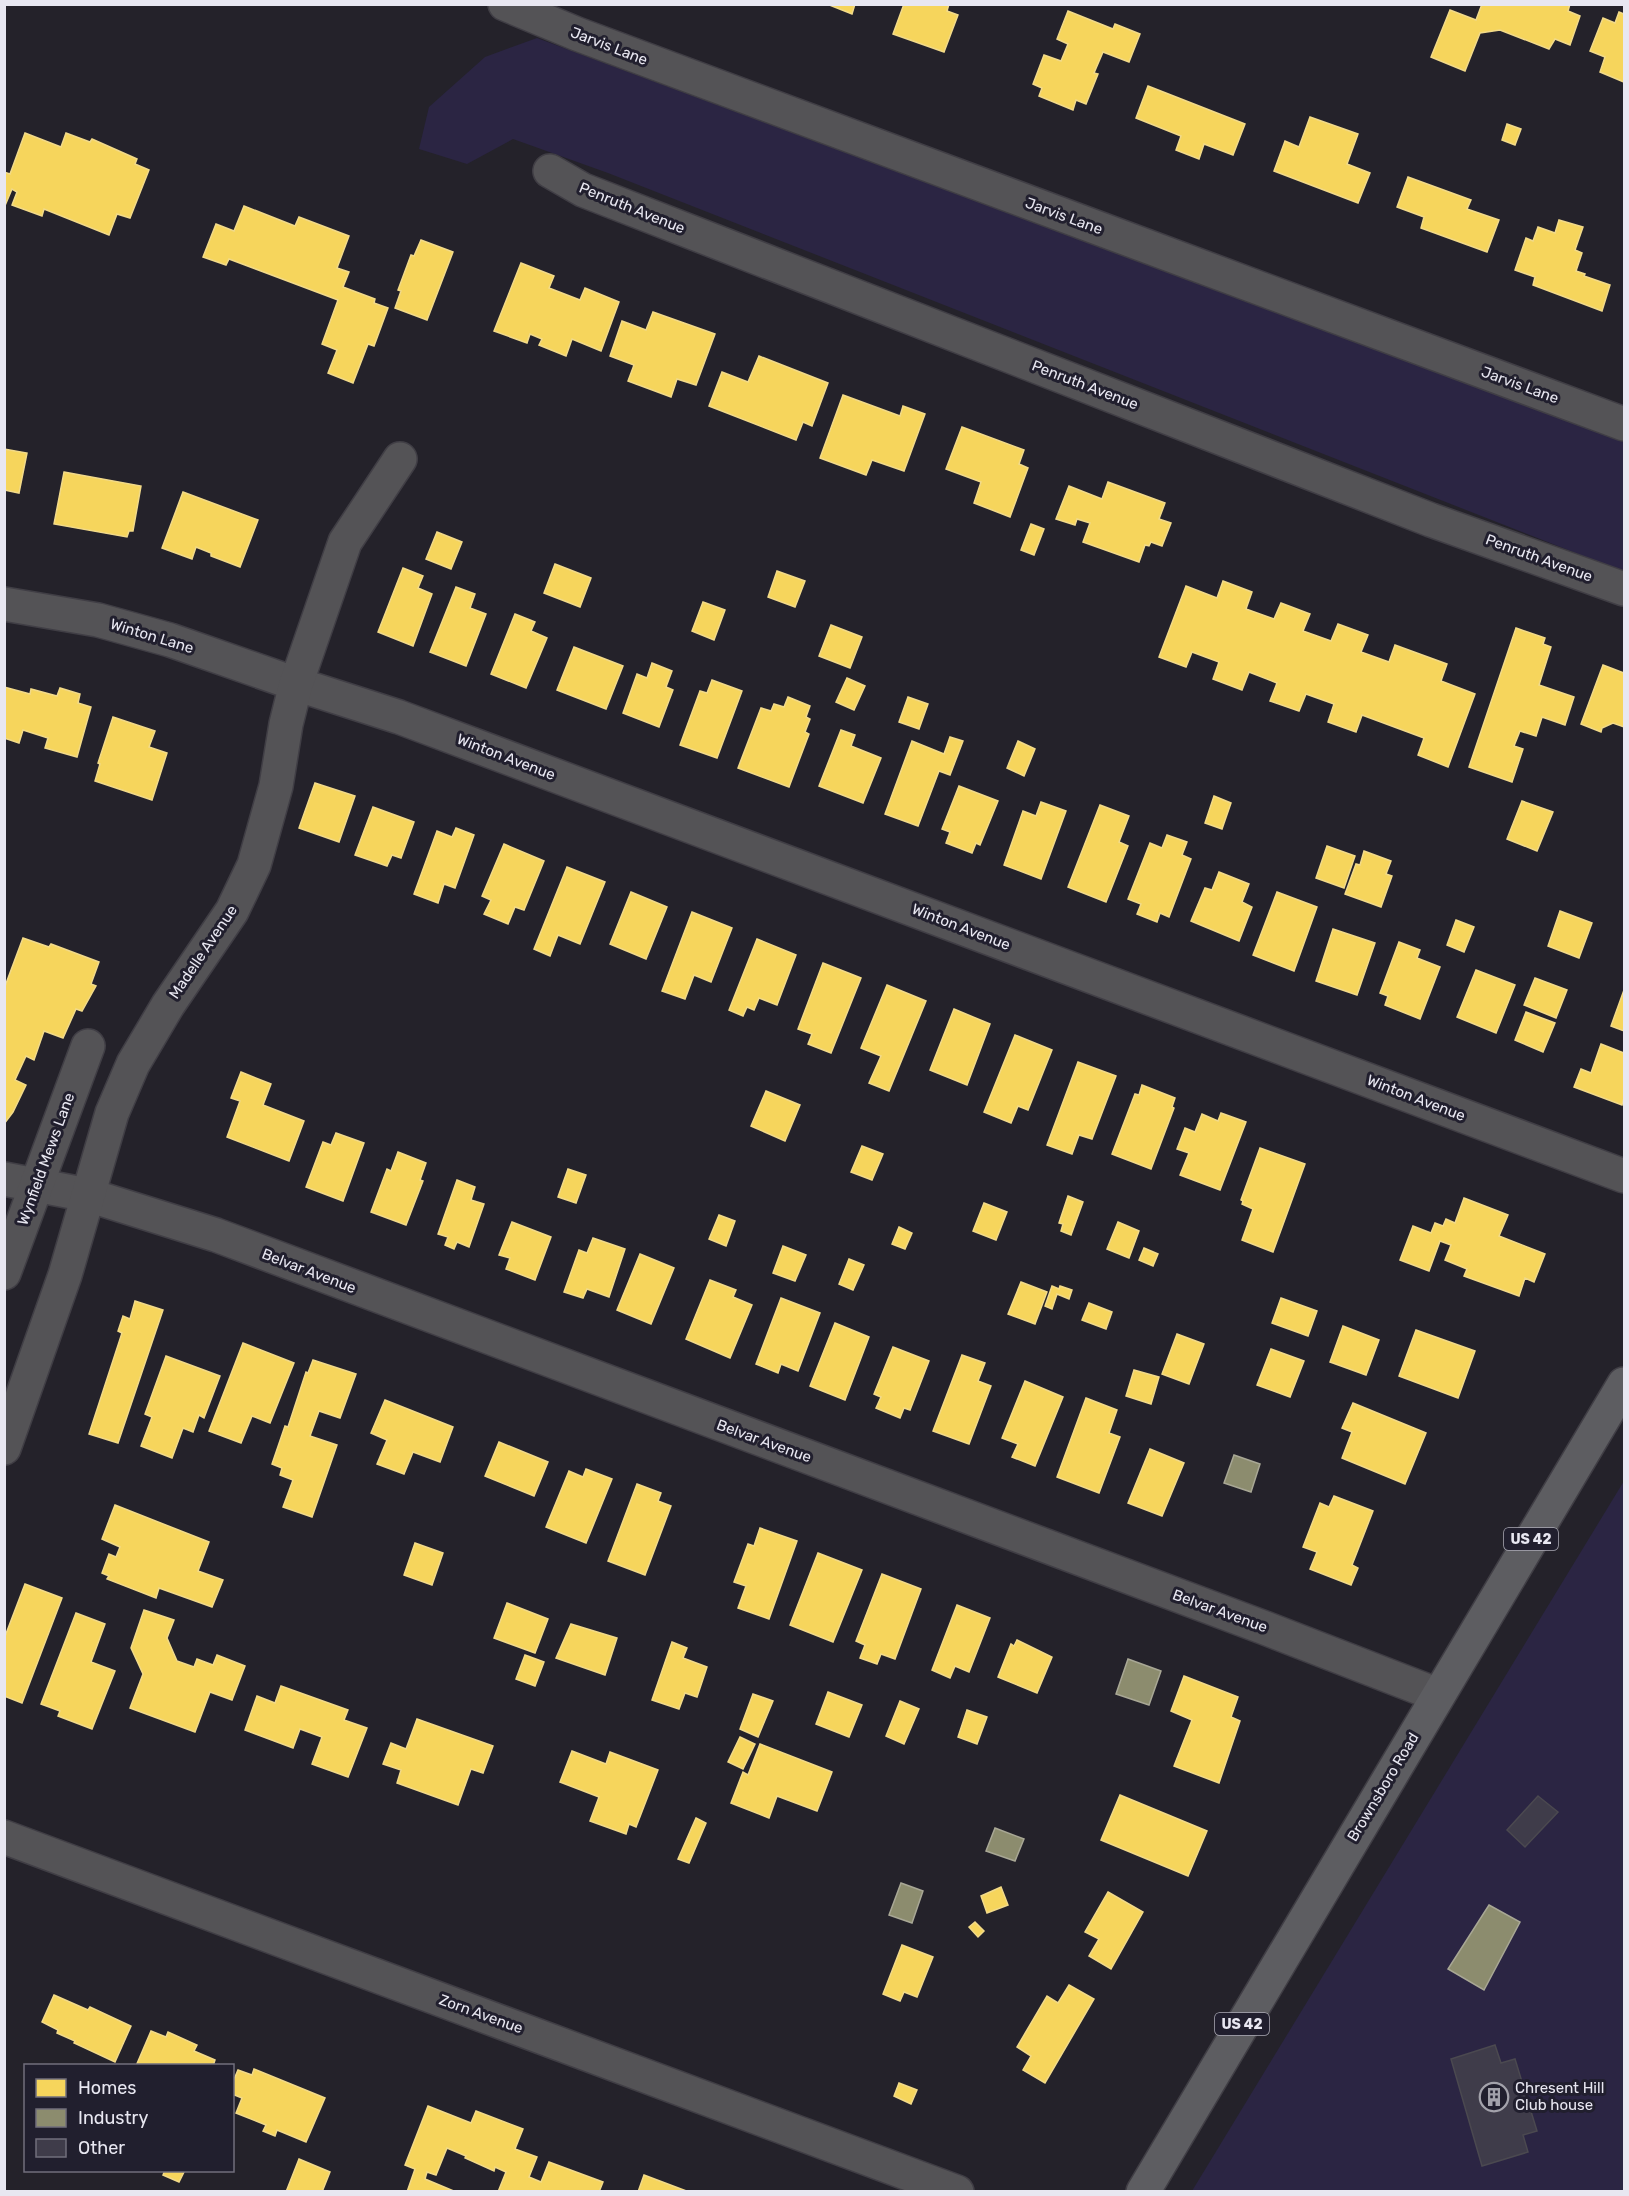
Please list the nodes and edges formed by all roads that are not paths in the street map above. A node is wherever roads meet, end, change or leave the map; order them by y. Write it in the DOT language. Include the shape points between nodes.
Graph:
graph roads {
  1 [pos="505,4"];
  2 [pos="577,19"];
  3 [pos="550,171"];
  4 [pos="1624,421"];
  5 [pos="400,459"];
  6 [pos="1624,589"];
  7 [pos="4,604"];
  8 [pos="296,684"];
  9 [pos="88,1046"];
  10 [pos="1624,1176"];
  11 [pos="4,1179"];
  12 [pos="37,1185"];
  13 [pos="88,1195"];
  14 [pos="4,1273"];
  15 [pos="1624,1384"];
  16 [pos="4,1448"];
  17 [pos="1438,1695"];
  18 [pos="4,1837"];
  19 [pos="957,2192"];
  20 [pos="1143,2192"];
  1 -- 2 [label="street, Jarvis Lane"];
  2 -- 4 [label="street, Jarvis Lane"];
  3 -- 6 [label="street, Penruth Avenue" via="584,190 1431,520"];
  5 -- 8 [label="street, Madelle Avenue" via="345,542"];
  7 -- 8 [label="street, Winton Lane" via="98,620 170,640"];
  8 -- 10 [label="street, Winton Avenue" via="399,717"];
  8 -- 13 [label="street, Madelle Avenue" via="276,786 254,865 232,911 133,1064 112,1113"];
  9 -- 12 [label="street, Wynfield Mews Lane"];
  11 -- 12 [label="street, Belvar Avenue"];
  12 -- 13 [label="street, Belvar Avenue"];
  12 -- 14 [label="street, Wynfield Mews Lane"];
  13 -- 16 [label="street, Madelle Avenue" via="65,1275"];
  13 -- 17 [label="street, Belvar Avenue" via="227,1240"];
  15 -- 17 [label="main road, Brownsboro Road / US 42"];
  17 -- 20 [label="main road, Brownsboro Road / US 42"];
  18 -- 19 [label="street, Zorn Avenue"];
}
